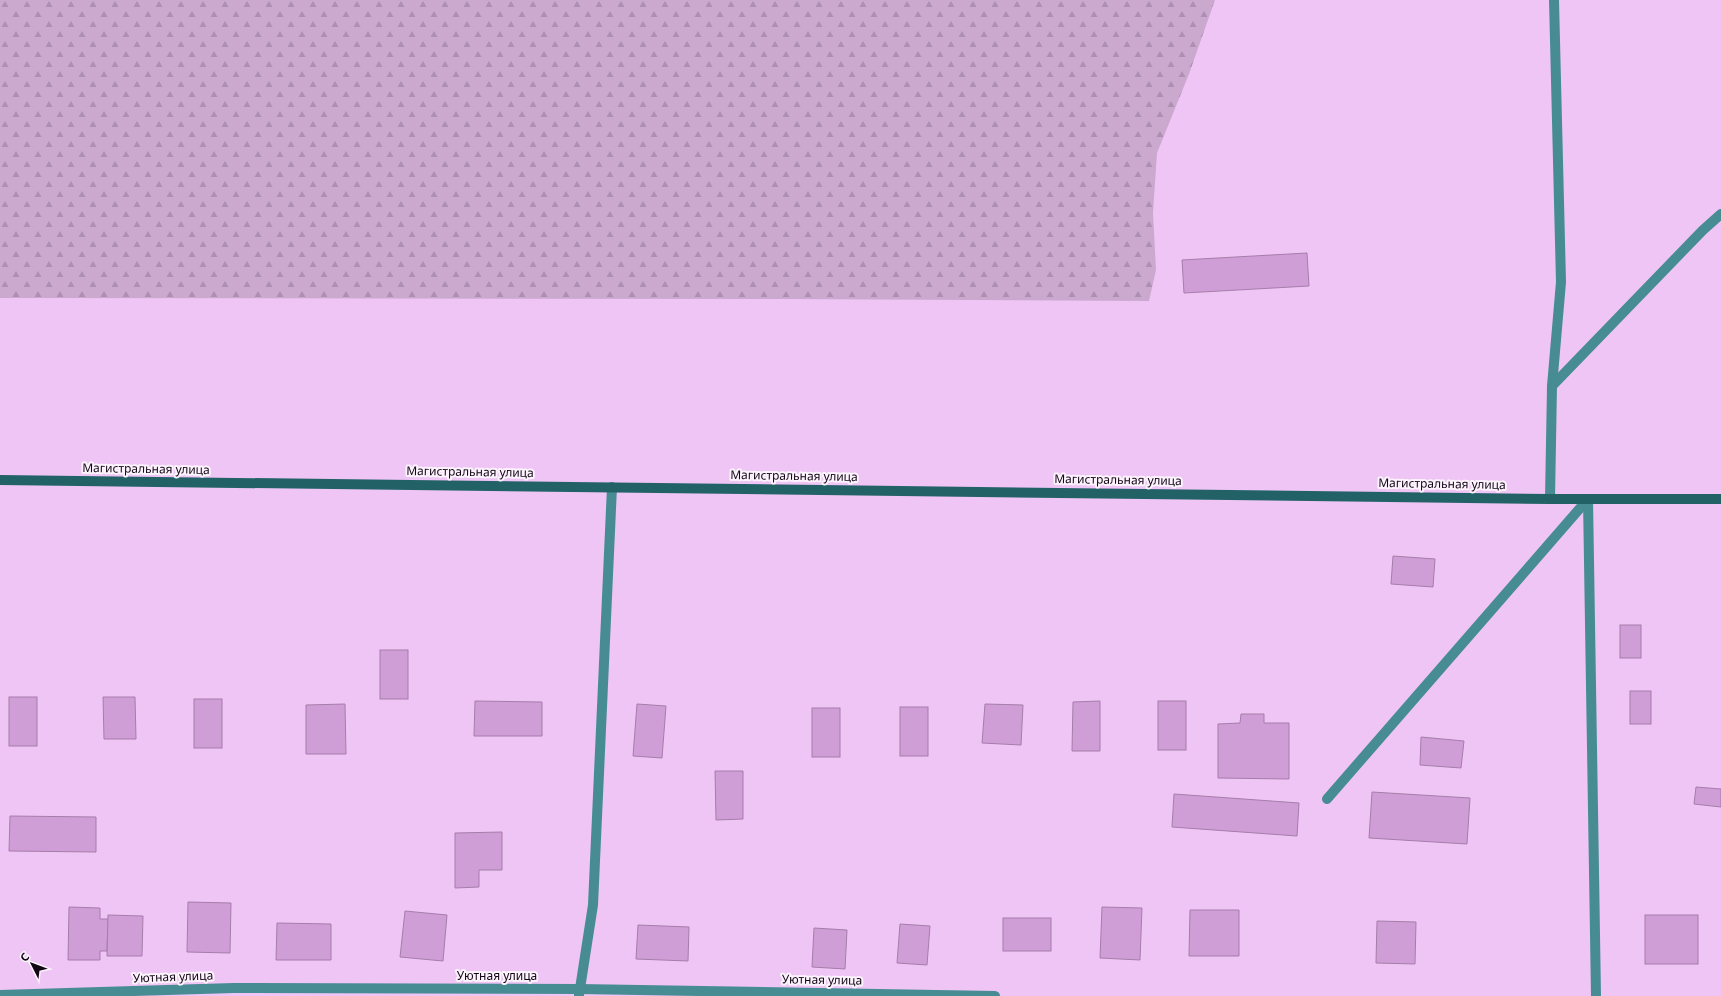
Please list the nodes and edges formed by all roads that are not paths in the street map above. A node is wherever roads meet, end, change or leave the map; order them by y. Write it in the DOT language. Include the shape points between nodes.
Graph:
graph roads {
  1 [pos="1554,0"];
  2 [pos="1721,214"];
  3 [pos="1552,386"];
  4 [pos="0,480"];
  5 [pos="612,487"];
  6 [pos="1550,499"];
  7 [pos="1588,499"];
  8 [pos="1721,499"];
  9 [pos="1327,799"];
  10 [pos="579,993"];
  11 [pos="0,995"];
  12 [pos="995,996"];
  13 [pos="1596,996"];
  1 -- 3 [label="street" via="1561,282"];
  2 -- 3 [label="street"];
  3 -- 6 [label="street"];
  4 -- 5 [label="main road, Магистральная улица"];
  5 -- 6 [label="main road, Магистральная улица"];
  5 -- 10 [label="street" via="593,904"];
  6 -- 7 [label="main road, Магистральная улица"];
  7 -- 8 [label="main road, Магистральная улица"];
  7 -- 9 [label="street"];
  7 -- 13 [label="street"];
  10 -- 11 [label="street, Уютная улица" via="234,988"];
  10 -- 12 [label="street, Уютная улица"];
}
